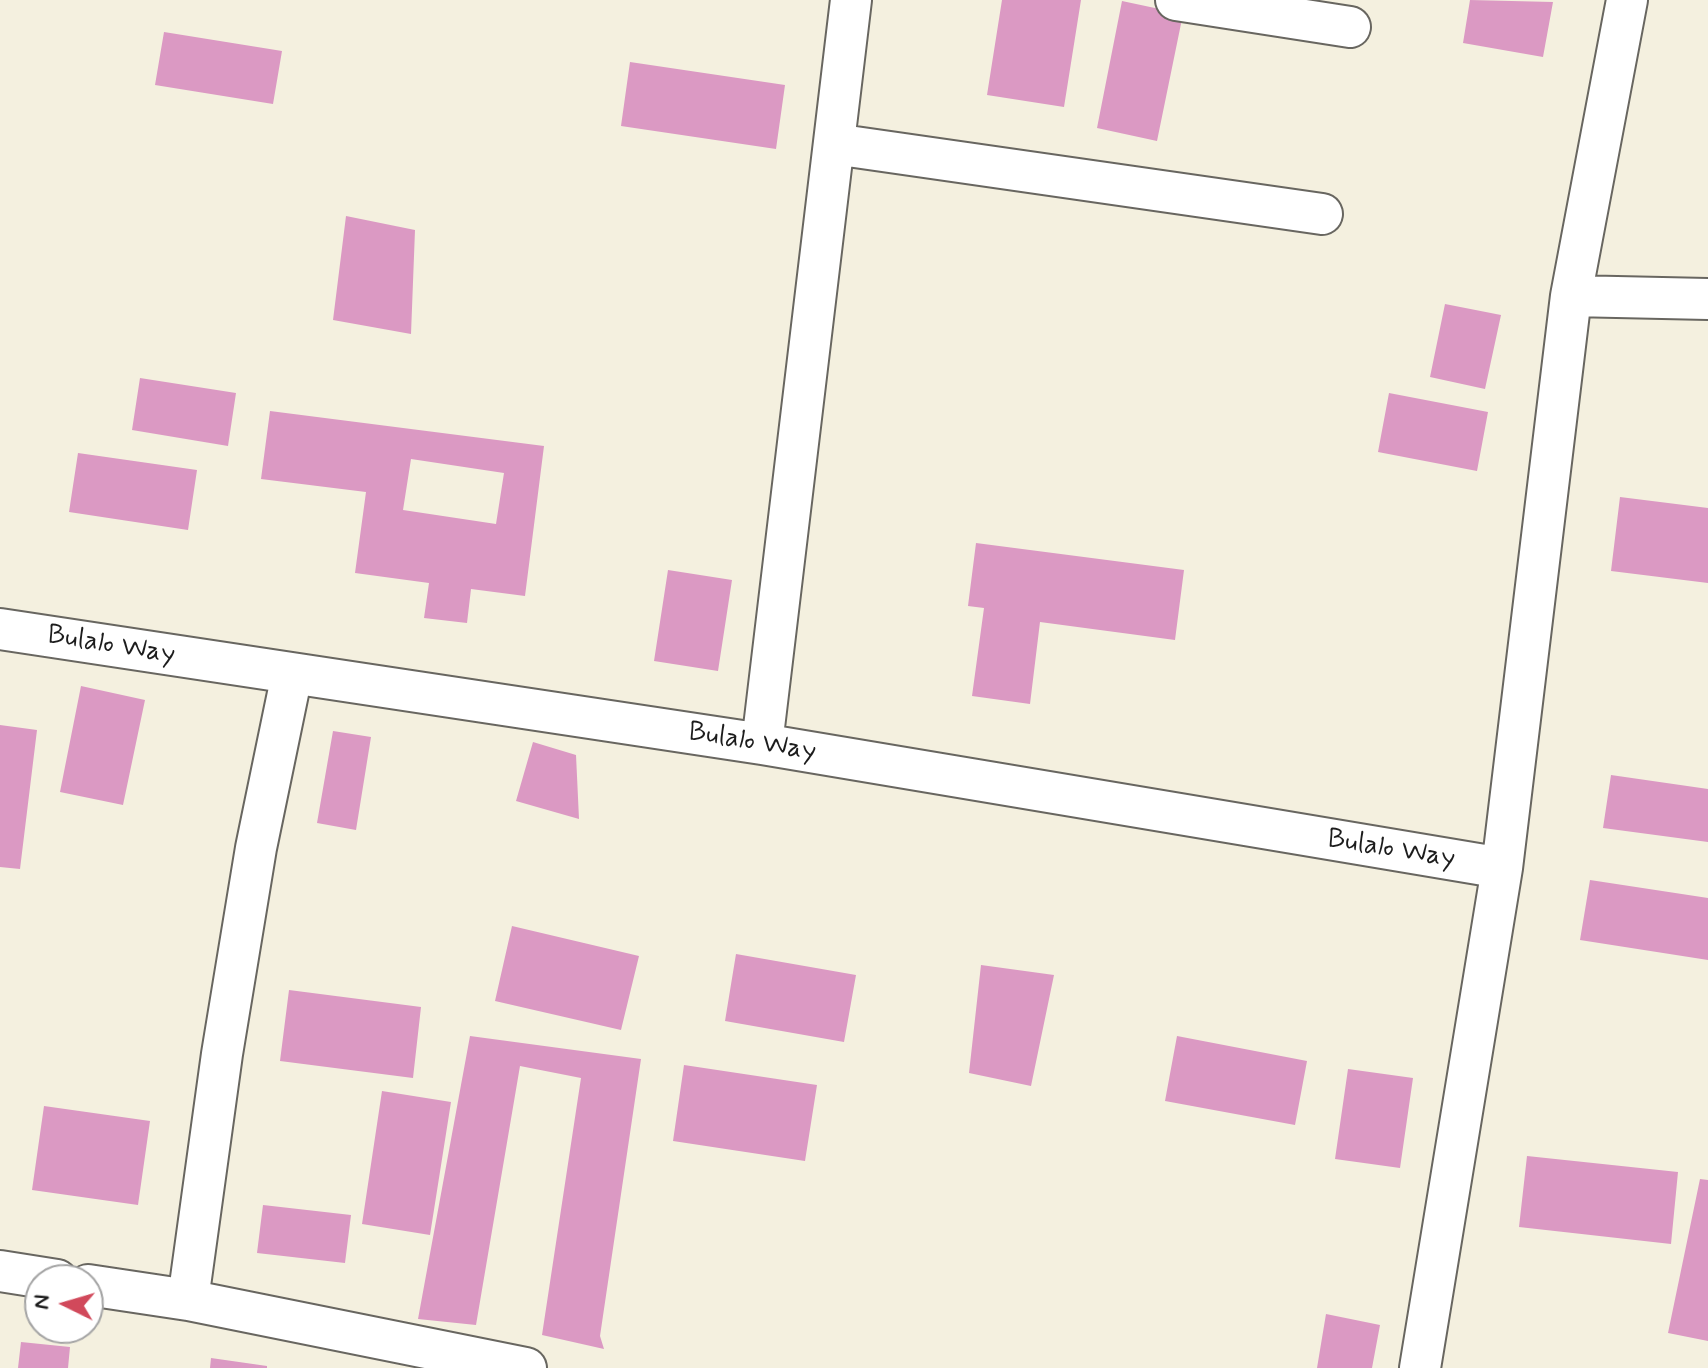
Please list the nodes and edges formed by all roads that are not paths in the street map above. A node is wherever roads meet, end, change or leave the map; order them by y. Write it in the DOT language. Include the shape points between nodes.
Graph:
graph roads {
  1 [pos="851,0"];
  2 [pos="1176,0"];
  3 [pos="1627,0"];
  4 [pos="1350,27"];
  5 [pos="834,144"];
  6 [pos="1322,214"];
  7 [pos="1571,296"];
  8 [pos="1708,299"];
  9 [pos="0,629"];
  10 [pos="292,674"];
  11 [pos="762,744"];
  12 [pos="1502,868"];
  13 [pos="0,1271"];
  14 [pos="24,1275"];
  15 [pos="104,1287"];
  16 [pos="188,1300"];
  17 [pos="526,1368"];
  18 [pos="1420,1368"];
  1 -- 5 [label="street"];
  2 -- 4 [label="street"];
  3 -- 7 [label="street"];
  5 -- 6 [label="street"];
  5 -- 11 [label="street"];
  7 -- 8 [label="street"];
  7 -- 12 [label="street"];
  9 -- 10 [label="street, Bulalo Way"];
  10 -- 11 [label="street, Bulalo Way"];
  10 -- 16 [label="street" via="256,848"];
  11 -- 12 [label="street, Bulalo Way"];
  12 -- 18 [label="street"];
  13 -- 14 [label="street"];
  15 -- 16 [label="street"];
  16 -- 17 [label="street"];
}
